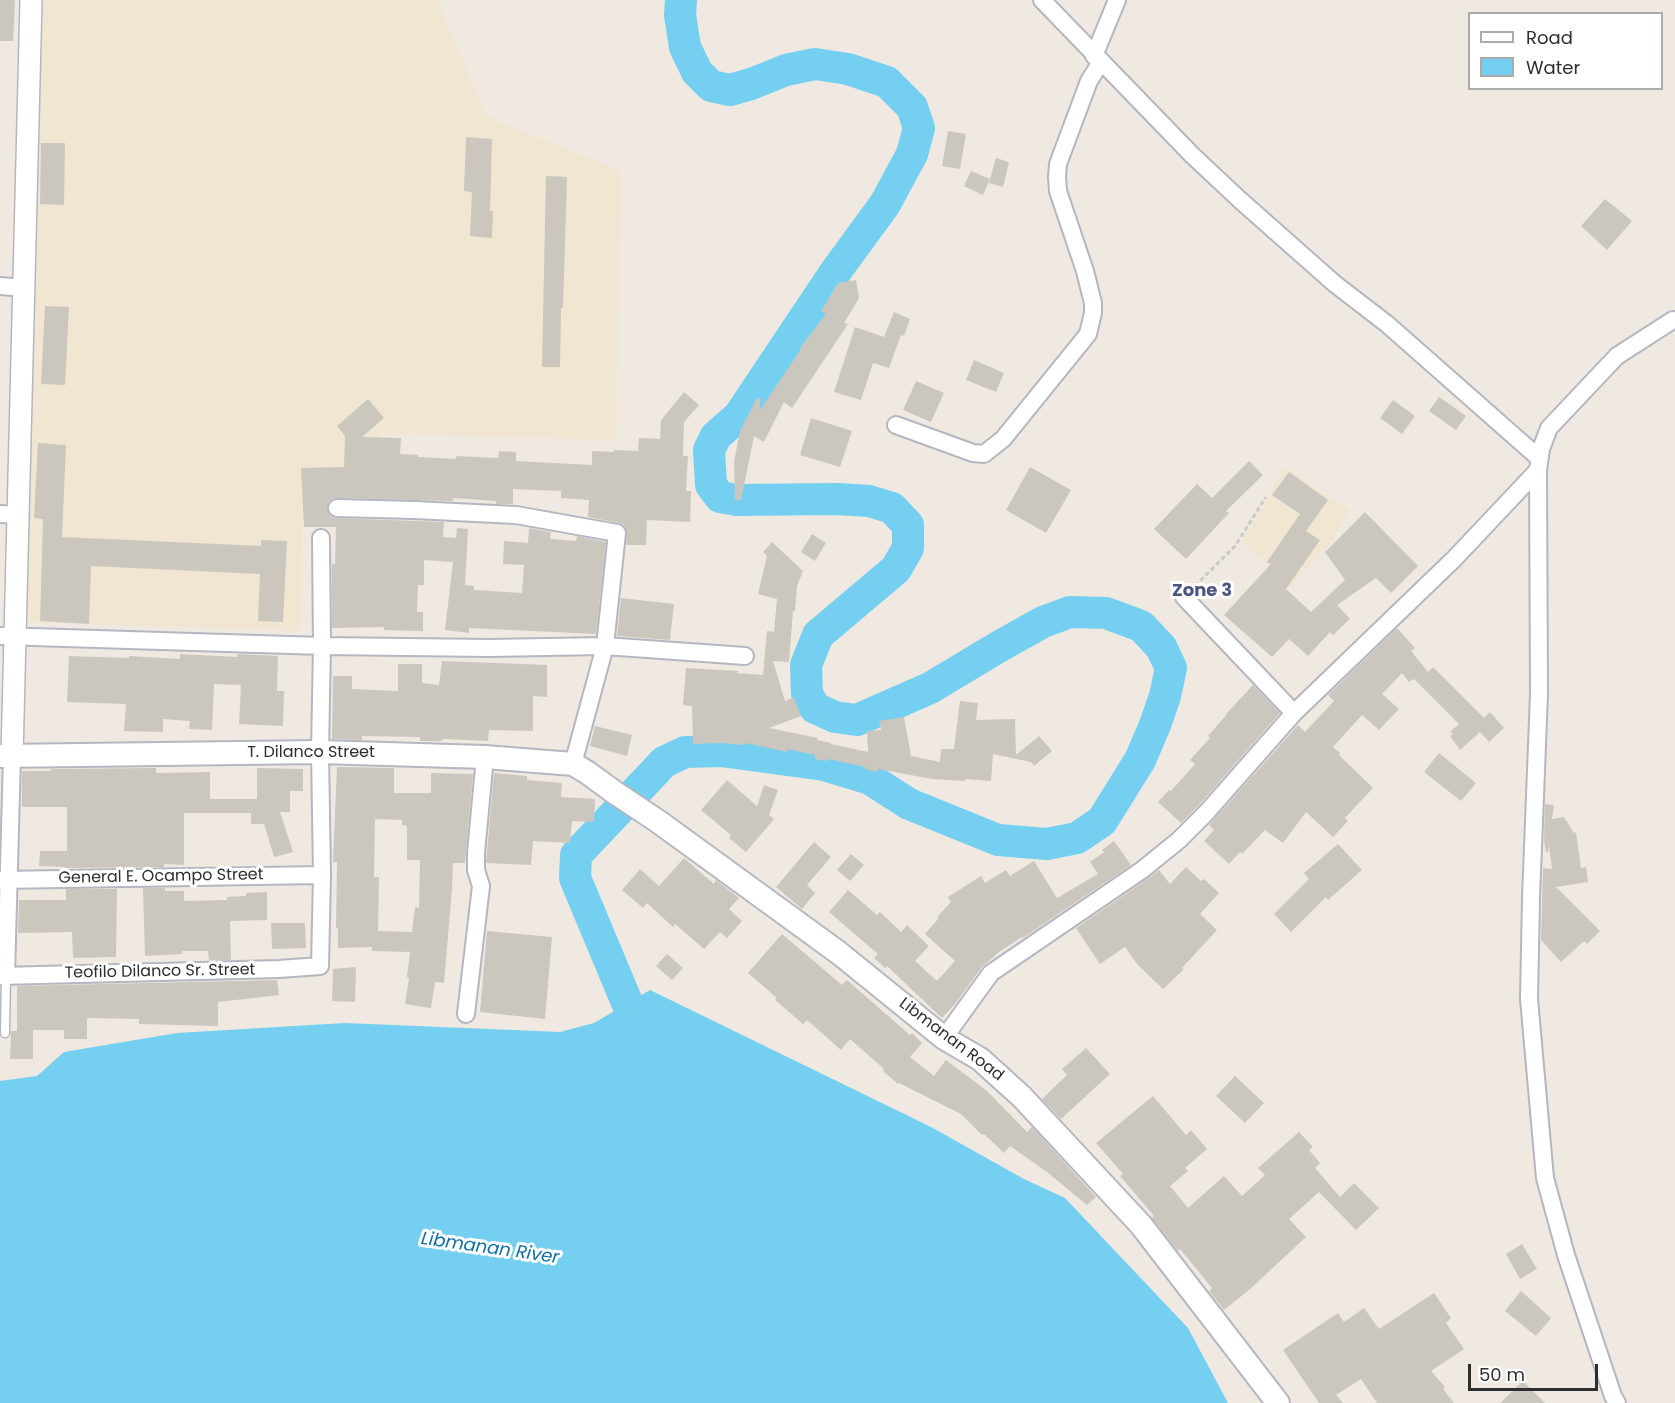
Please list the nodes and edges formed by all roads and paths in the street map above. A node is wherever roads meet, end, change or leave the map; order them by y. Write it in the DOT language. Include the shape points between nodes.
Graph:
graph roads {
  1 [pos="31,0"];
  2 [pos="1042,0"];
  3 [pos="1117,0"];
  4 [pos="1098,59"];
  5 [pos="0,286"];
  6 [pos="24,288"];
  7 [pos="1673,320"];
  8 [pos="896,425"];
  9 [pos="1538,464"];
  10 [pos="1266,497"];
  11 [pos="337,508"];
  12 [pos="9,515"];
  13 [pos="321,538"];
  14 [pos="1184,597"];
  15 [pos="8,636"];
  16 [pos="322,646"];
  17 [pos="605,646"];
  18 [pos="745,656"];
  19 [pos="1294,713"];
  20 [pos="320,752"];
  21 [pos="6,756"];
  22 [pos="485,757"];
  23 [pos="573,764"];
  24 [pos="614,792"];
  25 [pos="322,875"];
  26 [pos="4,880"];
  27 [pos="3,976"];
  28 [pos="466,1014"];
  29 [pos="3,1017"];
  30 [pos="5,1034"];
  31 [pos="944,1038"];
  32 [pos="1278,1403"];
  33 [pos="1617,1403"];
  1 -- 6 [label="street"];
  2 -- 4 [label="street"];
  3 -- 4 [label="street"];
  4 -- 8 [label="street" via="1058,164 1057,177 1093,303 1088,334 1004,439 984,454"];
  4 -- 9 [label="street" via="1240,200 1387,324"];
  5 -- 6 [label="street"];
  6 -- 12 [label="street"];
  7 -- 9 [label="street" via="1617,356 1549,428"];
  9 -- 19 [label="street" via="1454,559"];
  9 -- 33 [label="street" via="1539,694 1529,999 1545,1178 1566,1255"];
  10 -- 14 [label="path" via="1235,546"];
  11 -- 17 [label="street" via="516,515 617,533"];
  12 -- 15 [label="street"];
  13 -- 16 [label="street"];
  14 -- 19 [label="street"];
  15 -- 16 [label="street"];
  15 -- 21 [label="street"];
  16 -- 17 [label="street"];
  16 -- 20 [label="street"];
  17 -- 18 [label="street"];
  17 -- 23 [label="street"];
  19 -- 31 [label="street" via="1179,840 1142,870 991,973"];
  20 -- 21 [label="main road, T. Dilanco Street"];
  20 -- 22 [label="main road, T. Dilanco Street"];
  20 -- 25 [label="street"];
  21 -- 26 [label="street"];
  22 -- 23 [label="main road, T. Dilanco Street"];
  22 -- 28 [label="street" via="476,853 481,886"];
  23 -- 24 [label="main road, T. Dilanco Street"];
  24 -- 31 [label="main road, Libmanan Road" via="839,953"];
  25 -- 26 [label="street, General E. Ocampo Street"];
  25 -- 27 [label="street, Teofilo Dilanco Sr. Street" via="320,966"];
  26 -- 27 [label="street"];
  27 -- 29 [label="lane"];
  29 -- 30 [label="lane"];
  31 -- 32 [label="main road, Libmanan Road" via="980,1059 1023,1097 1141,1225"];
}
